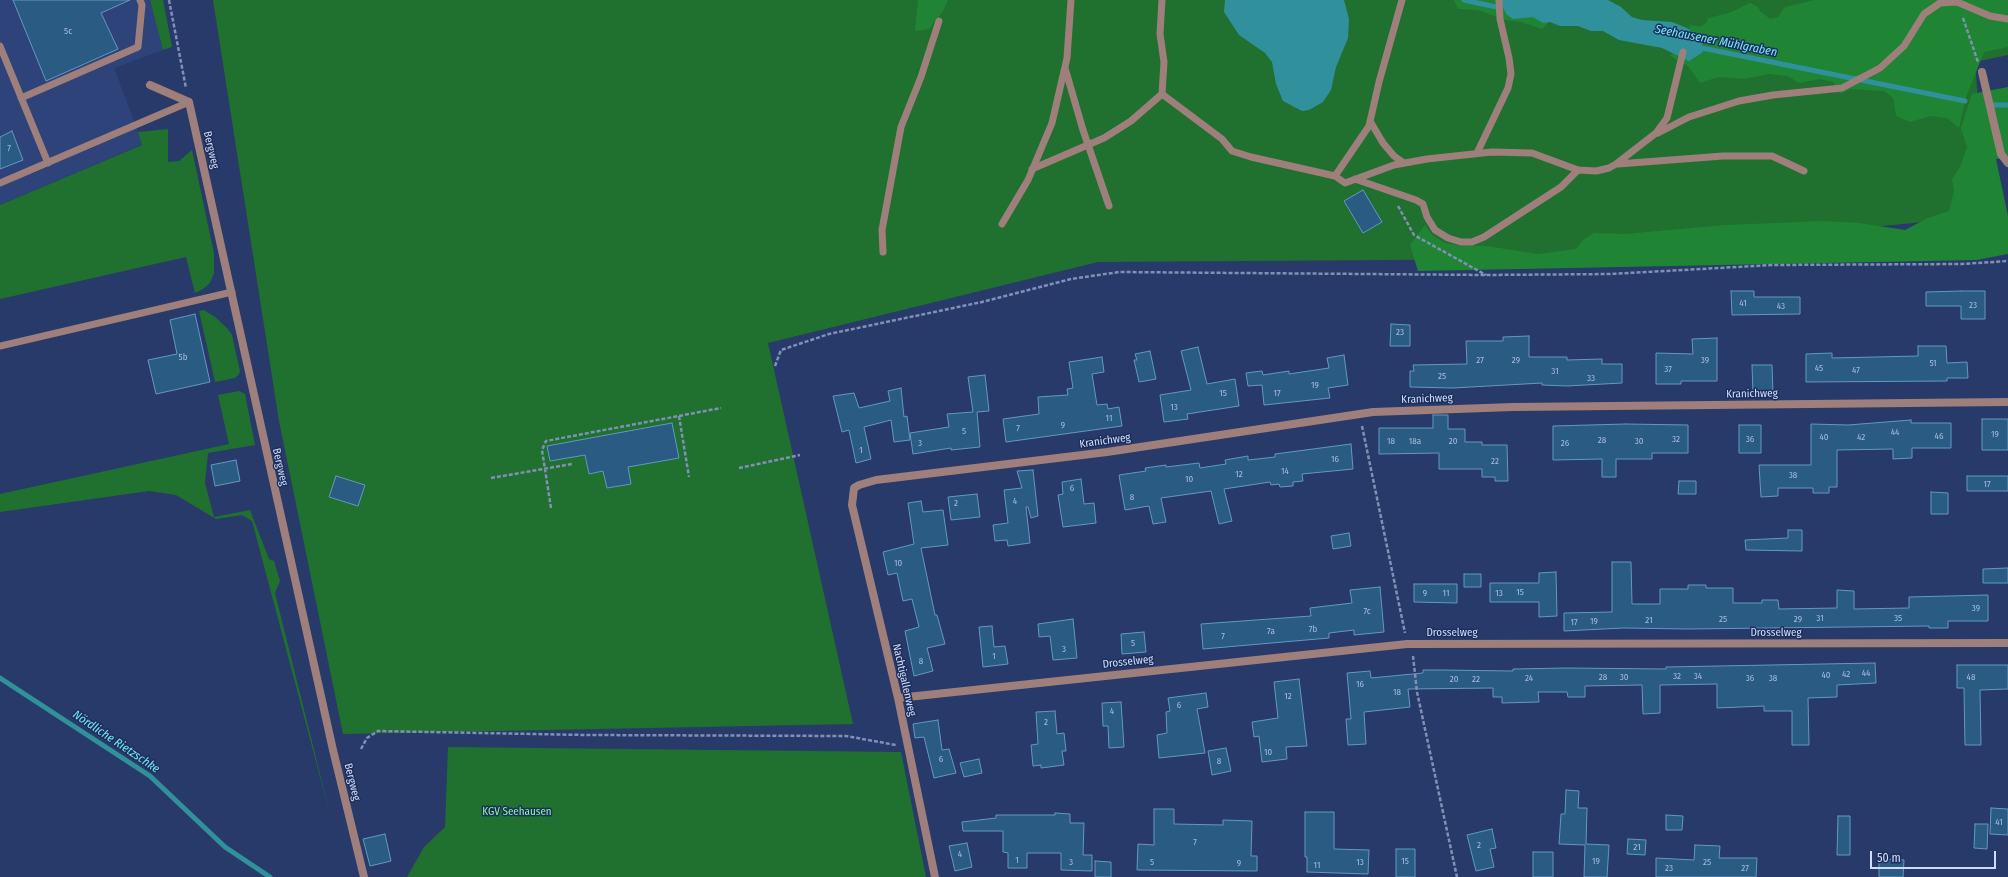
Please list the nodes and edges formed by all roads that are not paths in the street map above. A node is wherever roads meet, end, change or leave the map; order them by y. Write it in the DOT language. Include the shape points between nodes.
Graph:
graph roads {
  1 [pos="140,0"];
  2 [pos="1071,0"];
  3 [pos="1162,0"];
  4 [pos="1402,0"];
  5 [pos="1500,0"];
  6 [pos="2008,19"];
  7 [pos="940,21"];
  8 [pos="0,46"];
  9 [pos="1683,52"];
  10 [pos="1065,66"];
  11 [pos="1982,72"];
  12 [pos="150,85"];
  13 [pos="1162,94"];
  14 [pos="21,98"];
  15 [pos="189,102"];
  16 [pos="1370,121"];
  17 [pos="1656,133"];
  18 [pos="1088,145"];
  19 [pos="1477,153"];
  20 [pos="48,163"];
  21 [pos="1404,163"];
  22 [pos="2008,163"];
  23 [pos="1616,164"];
  24 [pos="1032,169"];
  25 [pos="1578,170"];
  26 [pos="1804,171"];
  27 [pos="1335,176"];
  28 [pos="1355,179"];
  29 [pos="0,183"];
  30 [pos="1109,206"];
  31 [pos="1002,224"];
  32 [pos="883,252"];
  33 [pos="232,292"];
  34 [pos="0,346"];
  35 [pos="2008,402"];
  36 [pos="854,488"];
  37 [pos="2008,643"];
  38 [pos="898,698"];
  39 [pos="364,877"];
  40 [pos="935,877"];
  1 -- 14 [label="lane" via="142,5 138,47"];
  2 -- 10 [label="lane"];
  3 -- 13 [label="lane"];
  4 -- 16 [label="lane"];
  5 -- 19 [label="lane" via="1500,19 1511,74 1508,88"];
  6 -- 17 [label="lane" via="1990,16 1957,2 1940,3 1924,14 1904,46 1880,68 1842,88 1739,101 1689,117"];
  7 -- 32 [label="lane" via="902,127 882,230"];
  8 -- 14 [label="lane"];
  9 -- 17 [label="lane" via="1666,118"];
  10 -- 18 [label="lane"];
  10 -- 24 [label="lane" via="1052,123"];
  11 -- 22 [label="street" via="2001,154"];
  12 -- 15 [label="street"];
  13 -- 18 [label="lane" via="1131,121"];
  13 -- 27 [label="lane" via="1222,139 1232,151"];
  14 -- 20 [label="lane"];
  15 -- 20 [label="lane"];
  15 -- 33 [label="street, Bergweg"];
  16 -- 21 [label="lane" via="1383,143"];
  16 -- 27 [label="lane" via="1361,139"];
  17 -- 23 [label="lane"];
  18 -- 24 [label="lane"];
  18 -- 30 [label="lane"];
  19 -- 21 [label="lane"];
  19 -- 25 [label="lane" via="1532,153"];
  20 -- 29 [label="lane"];
  21 -- 28 [label="lane"];
  23 -- 25 [label="lane" via="1596,171"];
  23 -- 26 [label="lane" via="1722,156 1772,156"];
  24 -- 31 [label="lane"];
  25 -- 28 [label="lane" via="1560,187 1484,237 1472,242 1448,238 1435,230 1423,204 1416,200"];
  27 -- 28 [label="lane" via="1345,183"];
  33 -- 34 [label="lane"];
  33 -- 39 [label="street, Bergweg" via="333,750"];
  35 -- 36 [label="street, Kranichweg" via="1513,407 1373,412 1107,452 876,480"];
  36 -- 38 [label="street, Nachtigallenweg" via="852,505 855,522"];
  37 -- 38 [label="street, Drosselweg" via="1407,644"];
  38 -- 40 [label="street, Nachtigallenweg"];
}
